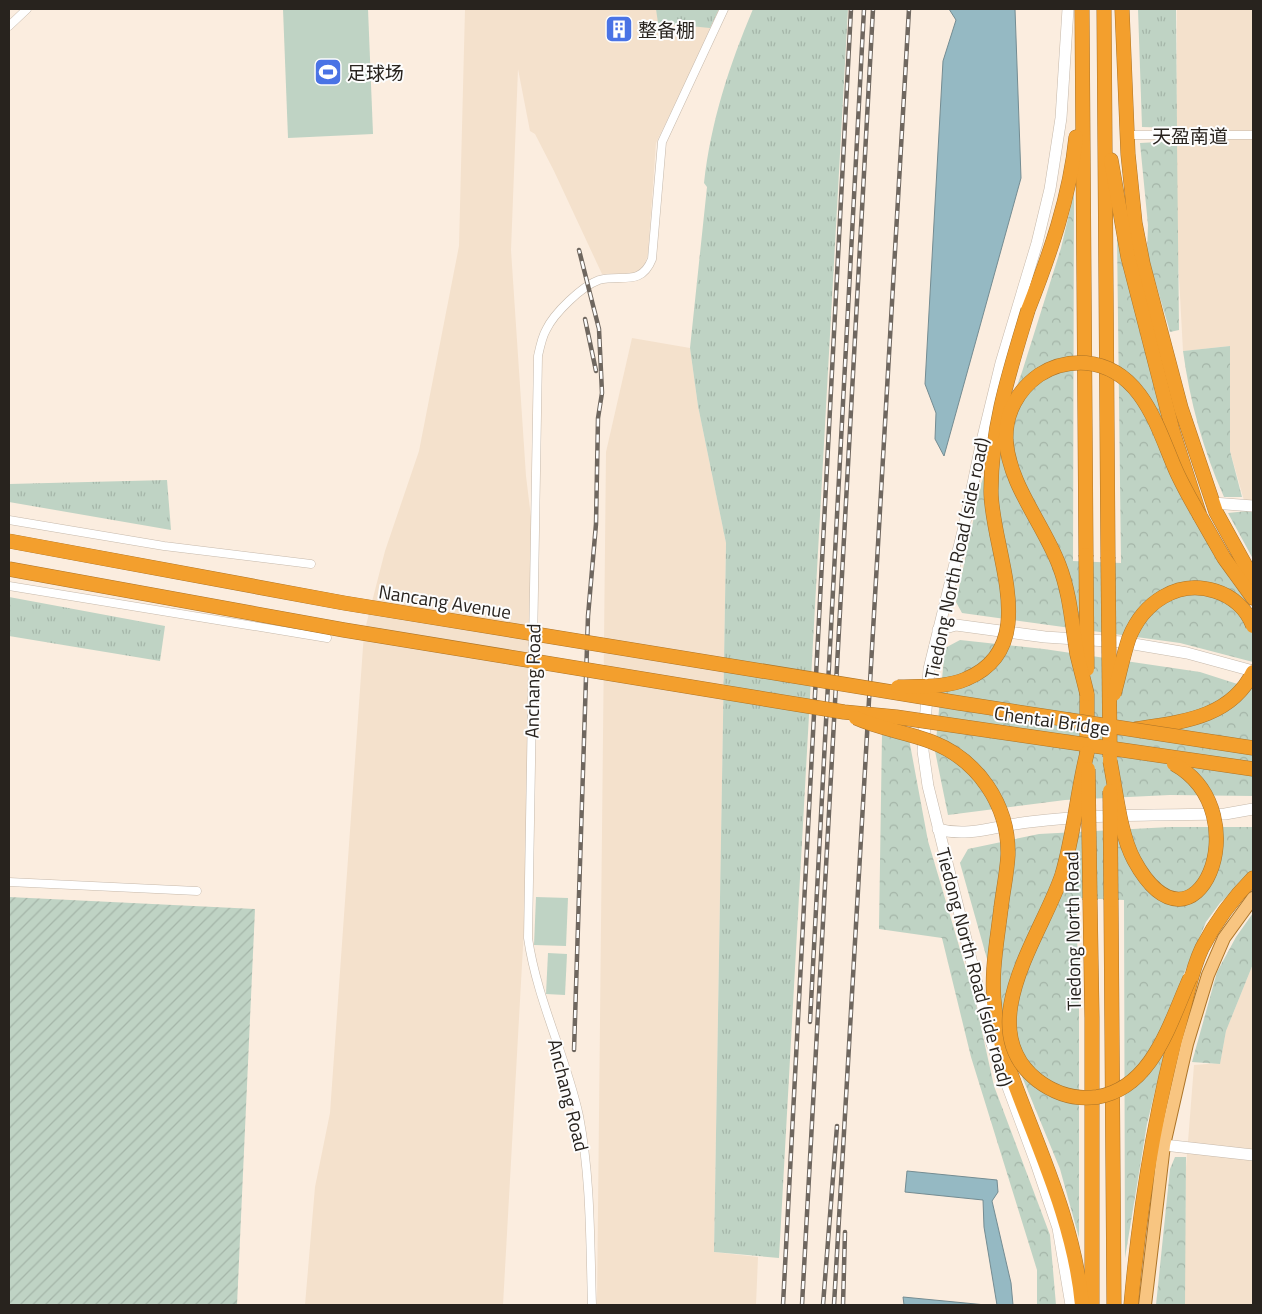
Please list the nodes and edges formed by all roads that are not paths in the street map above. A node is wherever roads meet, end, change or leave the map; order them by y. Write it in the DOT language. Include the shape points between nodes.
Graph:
graph roads {
  1 [pos="27,9"];
  2 [pos="724,9"];
  3 [pos="1068,9"];
  4 [pos="1082,9"];
  5 [pos="1104,9"];
  6 [pos="1122,9"];
  7 [pos="9,26"];
  8 [pos="1082,71"];
  9 [pos="1104,109"];
  10 [pos="1127,135"];
  11 [pos="1253,135"];
  12 [pos="1213,503"];
  13 [pos="1253,506"];
  14 [pos="1200,516"];
  15 [pos="9,520"];
  16 [pos="9,541"];
  17 [pos="311,564"];
  18 [pos="9,569"];
  19 [pos="1253,579"];
  20 [pos="9,586"];
  21 [pos="1253,598"];
  22 [pos="1253,626"];
  23 [pos="938,630"];
  24 [pos="327,638"];
  25 [pos="1253,672"];
  26 [pos="878,689"];
  27 [pos="1087,694"];
  28 [pos="1110,709"];
  29 [pos="844,712"];
  30 [pos="1132,730"];
  31 [pos="1253,748"];
  32 [pos="1123,749"];
  33 [pos="1087,753"];
  34 [pos="1110,761"];
  35 [pos="1253,770"];
  36 [pos="1212,780"];
  37 [pos="1237,800"];
  38 [pos="1251,815"];
  39 [pos="938,829"];
  40 [pos="1247,864"];
  41 [pos="1253,878"];
  42 [pos="9,882"];
  43 [pos="197,891"];
  44 [pos="1253,898"];
  45 [pos="1190,978"];
  46 [pos="1164,1145"];
  47 [pos="1253,1155"];
  48 [pos="592,1305"];
  49 [pos="1071,1305"];
  50 [pos="1082,1305"];
  51 [pos="1092,1305"];
  52 [pos="1114,1305"];
  53 [pos="1131,1305"];
  54 [pos="1145,1305"];
  1 -- 7 [label="street"];
  2 -- 48 [label="street, Anchang Road" via="662,142 649,268 638,276 598,281 569,300 546,329 538,356 528,938 542,999 566,1063 578,1116 588,1180"];
  3 -- 23 [label="street, Tiedong North Road (side road)" via="1061,118 1050,189 1001,363"];
  4 -- 8 [label="highway"];
  5 -- 9 [label="highway"];
  6 -- 10 [label="highway"];
  8 -- 26 [label="highway, bridge" via="1070,178 1048,260 1011,366 994,439 992,512 1009,603 1009,623 1004,641 988,664 966,679"];
  8 -- 27 [label="highway, Tiedong North Road, bridge"];
  9 -- 14 [label="highway, bridge" via="1128,257 1173,432"];
  9 -- 28 [label="highway, Tiedong North Road, bridge"];
  10 -- 11 [label="street, 天盈南道"];
  10 -- 12 [label="highway" via="1135,223 1143,264 1181,408"];
  12 -- 13 [label="street"];
  12 -- 19 [label="highway"];
  14 -- 21 [label="highway" via="1224,558"];
  14 -- 27 [label="highway, bridge" via="1185,490 1150,408 1132,385 1114,371 1079,362 1050,369 1031,381 1015,401 1007,423 1008,450 1025,497 1064,579"];
  15 -- 17 [label="street" via="164,546"];
  16 -- 26 [label="highway, Nancang Avenue, bridge" via="344,603"];
  18 -- 29 [label="highway, bridge" via="344,630"];
  20 -- 24 [label="street"];
  22 -- 28 [label="highway, bridge" via="1240,606 1217,591 1190,587 1167,594 1148,608 1133,629"];
  23 -- 25 [label="street" via="956,625 1045,637 1129,642"];
  23 -- 39 [label="street, Tiedong North Road (side road)" via="929,669 923,751"];
  25 -- 30 [label="highway, bridge" via="1238,695 1204,717"];
  26 -- 30 [label="highway, Chentai Bridge, bridge"];
  27 -- 33 [label="highway, Tiedong North Road, bridge"];
  28 -- 34 [label="highway, Tiedong North Road, bridge"];
  29 -- 32 [label="highway, Chentai Bridge, bridge"];
  29 -- 50 [label="highway, bridge" via="949,750 976,772 996,799 1006,828 1008,856 993,964 995,1010 1005,1056 1060,1202"];
  30 -- 31 [label="highway, Chentai Bridge, bridge"];
  32 -- 35 [label="highway, Chentai Bridge, bridge"];
  32 -- 36 [label="highway, bridge" via="1190,769"];
  33 -- 45 [label="highway, bridge" via="1063,870 1011,999 1011,1031 1019,1058 1032,1076 1060,1093 1089,1097 1118,1091 1139,1076 1154,1054"];
  33 -- 51 [label="highway, Tiedong North Road, bridge" via="1092,1018"];
  34 -- 40 [label="highway, bridge" via="1133,859 1141,872 1162,892 1196,899 1220,891 1240,875"];
  34 -- 52 [label="highway, Tiedong North Road, bridge"];
  37 -- 38 [label="highway"];
  38 -- 39 [label="street" via="1029,822 953,833"];
  39 -- 49 [label="street, Tiedong North Road (side road)" via="992,1044 1058,1228"];
  41 -- 45 [label="highway" via="1210,932"];
  42 -- 43 [label="street"];
  44 -- 46 [label="main road" via="1224,938 1208,974 1187,1044"];
  45 -- 53 [label="highway, bridge" via="1152,1142 1138,1230"];
  46 -- 47 [label="street"];
  46 -- 54 [label="main road"];
}
